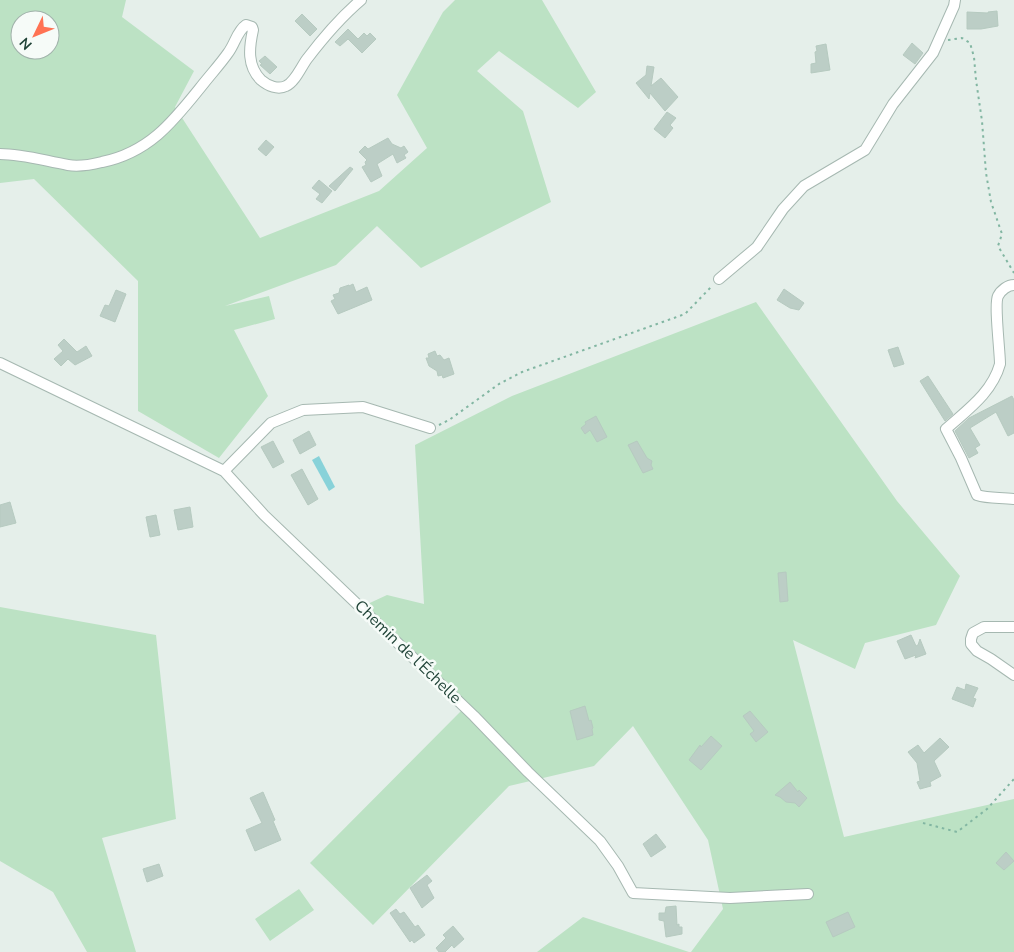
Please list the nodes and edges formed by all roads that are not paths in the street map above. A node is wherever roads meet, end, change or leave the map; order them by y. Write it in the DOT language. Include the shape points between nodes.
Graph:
graph roads {
  1 [pos="362,0"];
  2 [pos="956,0"];
  3 [pos="0,154"];
  4 [pos="719,279"];
  5 [pos="1014,284"];
  6 [pos="0,363"];
  7 [pos="430,428"];
  8 [pos="224,471"];
  9 [pos="1014,499"];
  10 [pos="1014,627"];
  11 [pos="1014,675"];
  12 [pos="808,894"];
  1 -- 3 [label="street" via="342,18 284,88 271,86 255,74 250,54 253,30 246,24 228,54 172,122 137,150 85,166"];
  2 -- 4 [label="street" via="933,53 893,104 866,150 804,186 783,209 757,247"];
  5 -- 9 [label="street" via="1004,288 997,298 998,373 990,388 946,429 977,495"];
  6 -- 8 [label="street, Chemin de l’Échelle"];
  7 -- 8 [label="street" via="363,407 303,410 270,423"];
  8 -- 12 [label="street, Chemin de l’Échelle" via="264,515 600,842 632,893 730,898"];
  10 -- 11 [label="street" via="984,627 970,639 976,651"];
}
